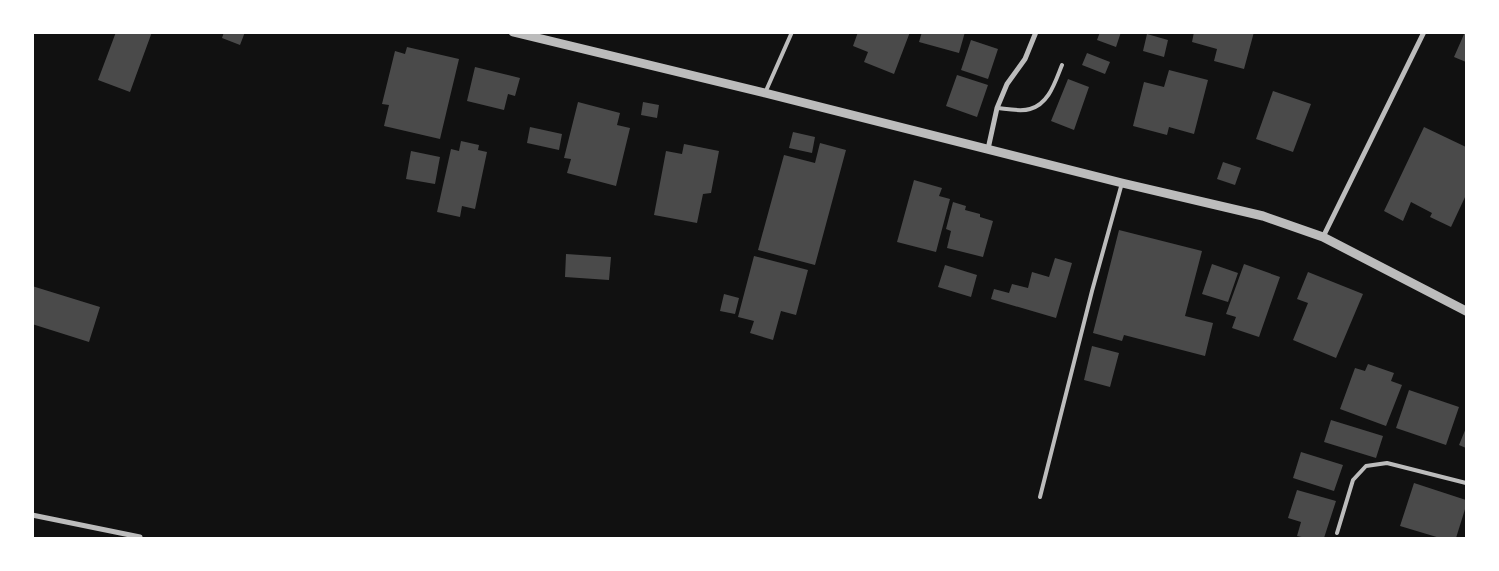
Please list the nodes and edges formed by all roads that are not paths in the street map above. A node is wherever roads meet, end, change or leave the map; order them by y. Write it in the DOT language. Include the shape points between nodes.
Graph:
graph roads {
  1 [pos="513,32"];
  2 [pos="792,32"];
  3 [pos="1036,32"];
  4 [pos="1424,32"];
  5 [pos="1062,65"];
  6 [pos="765,94"];
  7 [pos="997,108"];
  8 [pos="988,149"];
  9 [pos="1122,183"];
  10 [pos="1323,237"];
  11 [pos="1466,311"];
  12 [pos="1466,483"];
  13 [pos="1040,498"];
  14 [pos="32,515"];
  15 [pos="1338,533"];
  16 [pos="140,537"];
  1 -- 6 [label="street"];
  2 -- 6 [label="lane"];
  3 -- 7 [label="street" via="1025,59 1007,84"];
  4 -- 10 [label="street"];
  5 -- 7 [label="lane" via="1051,94 1040,103 1030,109"];
  6 -- 8 [label="street"];
  7 -- 8 [label="street"];
  8 -- 9 [label="street"];
  9 -- 10 [label="street" via="1263,216"];
  9 -- 13 [label="lane"];
  10 -- 11 [label="street"];
  12 -- 15 [label="lane" via="1387,463 1366,466 1353,480"];
  14 -- 16 [label="street"];
}
